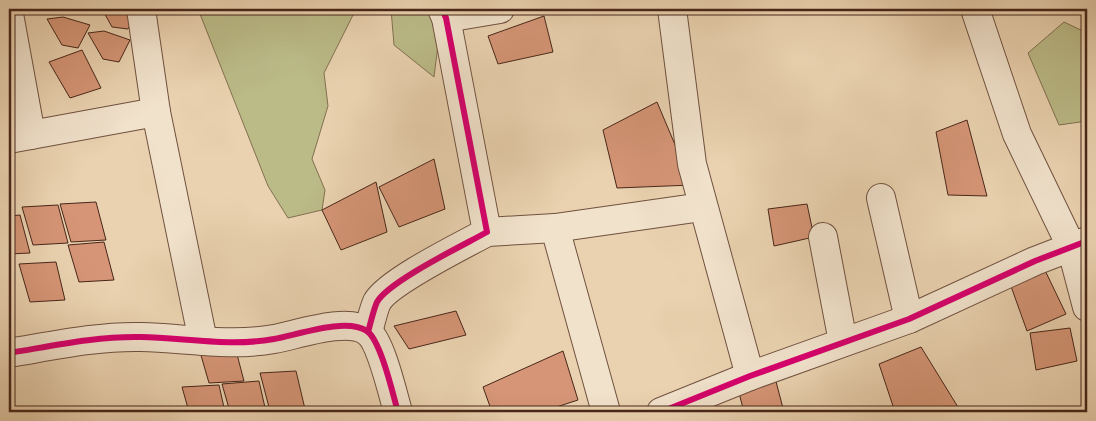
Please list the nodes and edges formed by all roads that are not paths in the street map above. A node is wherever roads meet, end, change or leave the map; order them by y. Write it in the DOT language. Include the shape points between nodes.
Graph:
graph roads {
  1 [pos="141,9"];
  2 [pos="500,9"];
  3 [pos="672,9"];
  4 [pos="975,9"];
  5 [pos="444,13"];
  6 [pos="9,14"];
  7 [pos="156,112"];
  8 [pos="20,137"];
  9 [pos="881,198"];
  10 [pos="702,207"];
  11 [pos="555,228"];
  12 [pos="487,232"];
  13 [pos="823,237"];
  14 [pos="1079,243"];
  15 [pos="1087,307"];
  16 [pos="909,319"];
  17 [pos="368,332"];
  18 [pos="203,341"];
  19 [pos="843,342"];
  20 [pos="9,353"];
  21 [pos="750,376"];
  22 [pos="675,409"];
  23 [pos="398,412"];
  24 [pos="606,412"];
  1 -- 7 [label="street"];
  2 -- 5 [label="street"];
  3 -- 10 [label="street" via="692,164"];
  4 -- 14 [label="street" via="1017,134"];
  5 -- 12 [label="street"];
  6 -- 8 [label="street"];
  7 -- 8 [label="street"];
  7 -- 18 [label="street"];
  9 -- 16 [label="street"];
  10 -- 11 [label="street"];
  10 -- 21 [label="street"];
  11 -- 12 [label="street"];
  11 -- 24 [label="street"];
  12 -- 17 [label="street" via="415,271 392,289 378,301"];
  13 -- 19 [label="street"];
  14 -- 15 [label="street"];
  14 -- 16 [label="street"];
  16 -- 19 [label="street"];
  17 -- 18 [label="street" via="354,327 332,328 274,339"];
  17 -- 23 [label="street" via="376,343"];
  18 -- 20 [label="street" via="140,337 86,341"];
  19 -- 21 [label="street"];
  21 -- 22 [label="street"];
}
